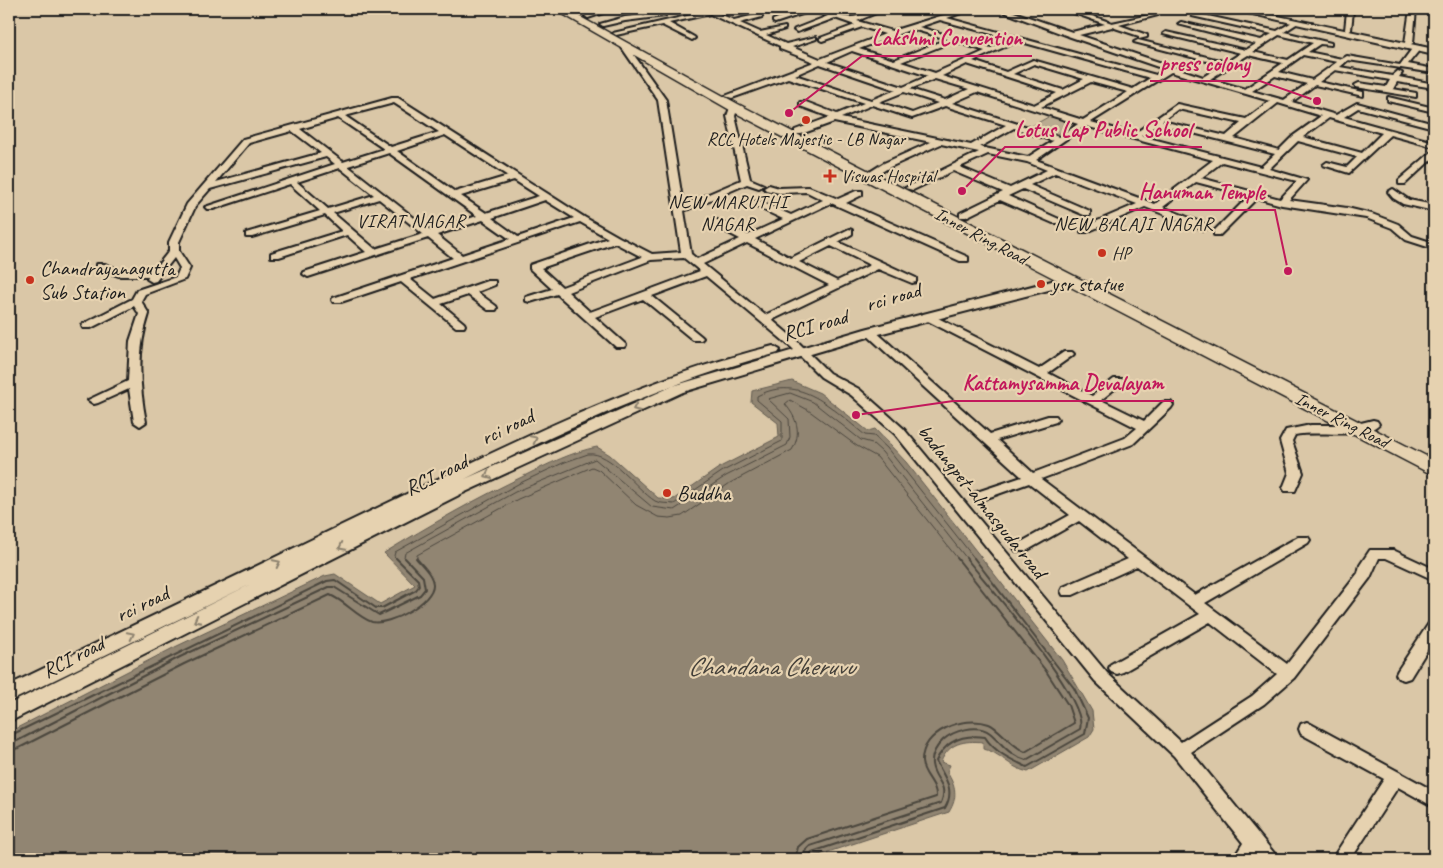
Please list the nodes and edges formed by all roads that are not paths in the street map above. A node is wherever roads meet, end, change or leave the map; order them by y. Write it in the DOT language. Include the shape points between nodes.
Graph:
graph roads {
  1 [pos="559,9"];
  2 [pos="573,9"];
  3 [pos="612,9"];
  4 [pos="656,9"];
  5 [pos="687,9"];
  6 [pos="725,9"];
  7 [pos="772,9"];
  8 [pos="811,9"];
  9 [pos="846,9"];
  10 [pos="883,9"];
  11 [pos="969,9"];
  12 [pos="999,9"];
  13 [pos="1066,9"];
  14 [pos="1142,9"];
  15 [pos="1234,9"];
  16 [pos="1251,9"];
  17 [pos="1413,9"];
  18 [pos="1266,10"];
  19 [pos="1350,11"];
  20 [pos="710,12"];
  21 [pos="867,15"];
  22 [pos="1194,15"];
  23 [pos="588,16"];
  24 [pos="835,16"];
  25 [pos="939,17"];
  26 [pos="625,19"];
  27 [pos="775,21"];
  28 [pos="852,21"];
  29 [pos="1296,22"];
  30 [pos="663,23"];
  31 [pos="732,23"];
  32 [pos="603,24"];
  33 [pos="1181,24"];
  34 [pos="861,25"];
  35 [pos="1112,25"];
  36 [pos="913,27"];
  37 [pos="1103,27"];
  38 [pos="784,28"];
  39 [pos="698,30"];
  40 [pos="797,30"];
  41 [pos="1348,30"];
  42 [pos="616,33"];
  43 [pos="1279,33"];
  44 [pos="683,34"];
  45 [pos="758,34"];
  46 [pos="893,34"];
  47 [pos="1166,34"];
  48 [pos="1070,35"];
  49 [pos="692,38"];
  50 [pos="954,39"];
  51 [pos="1017,39"];
  52 [pos="1140,40"];
  53 [pos="1318,42"];
  54 [pos="1263,43"];
  55 [pos="1329,44"];
  56 [pos="624,45"];
  57 [pos="1413,45"];
  58 [pos="783,47"];
  59 [pos="1160,47"];
  60 [pos="852,49"];
  61 [pos="994,50"];
  62 [pos="1059,50"];
  63 [pos="1434,50"];
  64 [pos="1247,52"];
  65 [pos="1302,53"];
  66 [pos="1050,54"];
  67 [pos="1197,56"];
  68 [pos="1346,57"];
  69 [pos="1042,58"];
  70 [pos="1138,58"];
  71 [pos="1188,60"];
  72 [pos="820,62"];
  73 [pos="968,62"];
  74 [pos="1033,62"];
  75 [pos="1289,62"];
  76 [pos="894,63"];
  77 [pos="1228,64"];
  78 [pos="1179,65"];
  79 [pos="1401,66"];
  80 [pos="1334,68"];
  81 [pos="1170,69"];
  82 [pos="1434,70"];
  83 [pos="1273,73"];
  84 [pos="1007,74"];
  85 [pos="790,76"];
  86 [pos="935,76"];
  87 [pos="1155,76"];
  88 [pos="1090,79"];
  89 [pos="1204,79"];
  90 [pos="1395,79"];
  91 [pos="1314,83"];
  92 [pos="1359,85"];
  93 [pos="1434,86"];
  94 [pos="906,88"];
  95 [pos="976,89"];
  96 [pos="1133,91"];
  97 [pos="1246,92"];
  98 [pos="1064,93"];
  99 [pos="1360,94"];
  100 [pos="1386,94"];
  101 [pos="1413,95"];
  102 [pos="1434,99"];
  103 [pos="1277,100"];
  104 [pos="732,101"];
  105 [pos="945,102"];
  106 [pos="872,103"];
  107 [pos="1286,103"];
  108 [pos="802,104"];
  109 [pos="1035,107"];
  110 [pos="1433,110"];
  111 [pos="1329,114"];
  112 [pos="338,115"];
  113 [pos="1338,117"];
  114 [pos="835,118"];
  115 [pos="1158,122"];
  116 [pos="1247,122"];
  117 [pos="1084,123"];
  118 [pos="1013,125"];
  119 [pos="1434,126"];
  120 [pos="294,128"];
  121 [pos="447,132"];
  122 [pos="798,132"];
  123 [pos="1388,132"];
  124 [pos="1135,137"];
  125 [pos="1296,138"];
  126 [pos="1228,139"];
  127 [pos="1060,140"];
  128 [pos="938,142"];
  129 [pos="1434,145"];
  130 [pos="972,148"];
  131 [pos="389,149"];
  132 [pos="987,151"];
  133 [pos="1281,153"];
  134 [pos="1434,153"];
  135 [pos="327,154"];
  136 [pos="1364,156"];
  137 [pos="1220,159"];
  138 [pos="1029,160"];
  139 [pos="1327,165"];
  140 [pos="339,166"];
  141 [pos="954,168"];
  142 [pos="1054,170"];
  143 [pos="1263,170"];
  144 [pos="873,174"];
  145 [pos="516,176"];
  146 [pos="1196,180"];
  147 [pos="290,181"];
  148 [pos="746,181"];
  149 [pos="1402,182"];
  150 [pos="1022,184"];
  151 [pos="758,185"];
  152 [pos="206,188"];
  153 [pos="769,188"];
  154 [pos="910,188"];
  155 [pos="1009,190"];
  156 [pos="1393,192"];
  157 [pos="859,193"];
  158 [pos="454,195"];
  159 [pos="1255,195"];
  160 [pos="380,196"];
  161 [pos="999,196"];
  162 [pos="546,197"];
  163 [pos="834,202"];
  164 [pos="1282,202"];
  165 [pos="756,203"];
  166 [pos="1145,204"];
  167 [pos="210,207"];
  168 [pos="1156,208"];
  169 [pos="1434,208"];
  170 [pos="679,210"];
  171 [pos="1087,212"];
  172 [pos="325,213"];
  173 [pos="963,215"];
  174 [pos="484,216"];
  175 [pos="790,218"];
  176 [pos="581,219"];
  177 [pos="1056,221"];
  178 [pos="714,222"];
  179 [pos="1204,227"];
  180 [pos="1084,230"];
  181 [pos="347,232"];
  182 [pos="849,232"];
  183 [pos="1217,232"];
  184 [pos="429,235"];
  185 [pos="249,236"];
  186 [pos="747,238"];
  187 [pos="616,239"];
  188 [pos="517,240"];
  189 [pos="831,242"];
  190 [pos="1434,246"];
  191 [pos="174,251"];
  192 [pos="373,254"];
  193 [pos="275,255"];
  194 [pos="650,257"];
  195 [pos="964,258"];
  196 [pos="461,259"];
  197 [pos="792,261"];
  198 [pos="695,264"];
  199 [pos="878,264"];
  200 [pos="101,266"];
  201 [pos="156,273"];
  202 [pos="1052,273"];
  203 [pos="308,274"];
  204 [pos="404,279"];
  205 [pos="912,280"];
  206 [pos="1068,281"];
  207 [pos="491,283"];
  208 [pos="837,284"];
  209 [pos="559,290"];
  210 [pos="469,291"];
  211 [pos="644,295"];
  212 [pos="138,297"];
  213 [pos="337,300"];
  214 [pos="530,300"];
  215 [pos="433,303"];
  216 [pos="492,308"];
  217 [pos="588,316"];
  218 [pos="928,317"];
  219 [pos="764,320"];
  220 [pos="460,325"];
  221 [pos="87,326"];
  222 [pos="870,332"];
  223 [pos="697,338"];
  224 [pos="620,345"];
  225 [pos="798,348"];
  226 [pos="1068,354"];
  227 [pos="1040,374"];
  228 [pos="1118,380"];
  229 [pos="133,383"];
  230 [pos="94,400"];
  231 [pos="1093,401"];
  232 [pos="1167,405"];
  233 [pos="1052,418"];
  234 [pos="140,422"];
  235 [pos="1145,427"];
  236 [pos="1368,427"];
  237 [pos="987,439"];
  238 [pos="1434,454"];
  239 [pos="1434,468"];
  240 [pos="1031,478"];
  241 [pos="1290,488"];
  242 [pos="979,496"];
  243 [pos="1080,515"];
  244 [pos="1302,540"];
  245 [pos="1021,548"];
  246 [pos="1138,560"];
  247 [pos="1434,576"];
  248 [pos="1068,591"];
  249 [pos="1194,602"];
  250 [pos="1209,616"];
  251 [pos="1434,627"];
  252 [pos="1117,668"];
  253 [pos="1288,674"];
  254 [pos="1404,674"];
  255 [pos="9,694"];
  256 [pos="9,714"];
  257 [pos="1307,729"];
  258 [pos="1180,751"];
  259 [pos="1394,778"];
  260 [pos="1434,800"];
  261 [pos="1254,843"];
  262 [pos="1242,859"];
  263 [pos="1267,859"];
  264 [pos="1341,859"];
  1 -- 56 [label="highway, Inner Ring Road"];
  2 -- 23 [label="highway, Inner Ring Road"];
  3 -- 23 [label="street"];
  4 -- 26 [label="street"];
  5 -- 26 [label="street" via="660,16"];
  6 -- 20 [label="street"];
  7 -- 31 [label="street"];
  8 -- 24 [label="street"];
  8 -- 27 [label="street"];
  9 -- 21 [label="street"];
  10 -- 21 [label="street"];
  11 -- 25 [label="street"];
  12 -- 48 [label="street"];
  13 -- 35 [label="street"];
  14 -- 35 [label="street" via="1159,14"];
  15 -- 29 [label="main road"];
  16 -- 18 [label="main road"];
  17 -- 57 [label="street"];
  18 -- 41 [label="main road"];
  19 -- 41 [label="street"];
  20 -- 30 [label="street"];
  20 -- 31 [label="street"];
  21 -- 28 [label="street"];
  22 -- 43 [label="street"];
  23 -- 32 [label="highway, Inner Ring Road"];
  24 -- 28 [label="street"];
  24 -- 40 [label="street"];
  25 -- 36 [label="street"];
  25 -- 51 [label="street"];
  26 -- 32 [label="street"];
  28 -- 34 [label="street"];
  29 -- 43 [label="street"];
  29 -- 57 [label="main road"];
  30 -- 42 [label="street"];
  30 -- 44 [label="street"];
  31 -- 45 [label="street"];
  32 -- 42 [label="highway, Inner Ring Road"];
  33 -- 54 [label="street"];
  34 -- 46 [label="street"];
  34 -- 58 [label="street"];
  35 -- 37 [label="street"];
  35 -- 52 [label="street" via="1145,36"];
  36 -- 46 [label="street"];
  36 -- 50 [label="street"];
  37 -- 48 [label="street"];
  37 -- 52 [label="street"];
  38 -- 45 [label="street"];
  39 -- 44 [label="street"];
  41 -- 57 [label="main road"];
  42 -- 104 [label="highway, Inner Ring Road"];
  43 -- 53 [label="street"];
  43 -- 54 [label="street"];
  44 -- 49 [label="street"];
  45 -- 58 [label="street"];
  46 -- 60 [label="street"];
  47 -- 64 [label="street"];
  48 -- 70 [label="street"];
  50 -- 61 [label="street"];
  50 -- 76 [label="street"];
  51 -- 61 [label="street"];
  51 -- 62 [label="street"];
  52 -- 59 [label="street"];
  53 -- 55 [label="street"];
  53 -- 65 [label="street"];
  54 -- 64 [label="street"];
  56 -- 104 [label="highway, Inner Ring Road"];
  56 -- 170 [label="street" via="662,100"];
  57 -- 63 [label="main road"];
  57 -- 79 [label="street"];
  58 -- 72 [label="street"];
  59 -- 67 [label="street"];
  59 -- 70 [label="street"];
  60 -- 72 [label="street"];
  60 -- 76 [label="street"];
  61 -- 73 [label="street"];
  62 -- 66 [label="street"];
  62 -- 87 [label="street"];
  64 -- 75 [label="street"];
  64 -- 77 [label="street"];
  65 -- 68 [label="street"];
  65 -- 75 [label="street"];
  67 -- 71 [label="street"];
  67 -- 77 [label="street"];
  68 -- 79 [label="street"];
  68 -- 80 [label="street"];
  69 -- 74 [label="street"];
  70 -- 81 [label="street"];
  72 -- 85 [label="street"];
  72 -- 94 [label="street"];
  73 -- 84 [label="street"];
  73 -- 86 [label="street"];
  74 -- 84 [label="street"];
  74 -- 88 [label="street"];
  75 -- 83 [label="street"];
  76 -- 86 [label="street"];
  77 -- 89 [label="street"];
  78 -- 81 [label="street"];
  79 -- 82 [label="street"];
  79 -- 90 [label="street"];
  80 -- 90 [label="street"];
  80 -- 91 [label="street"];
  81 -- 87 [label="street"];
  81 -- 89 [label="street"];
  83 -- 91 [label="street"];
  83 -- 97 [label="street"];
  84 -- 98 [label="street"];
  85 -- 104 [label="street"];
  85 -- 106 [label="street"];
  86 -- 94 [label="street"];
  86 -- 95 [label="street"];
  87 -- 96 [label="street"];
  88 -- 96 [label="street"];
  88 -- 98 [label="street"];
  89 -- 97 [label="street"];
  90 -- 93 [label="street"];
  90 -- 100 [label="street"];
  91 -- 99 [label="street"];
  91 -- 107 [label="street"];
  92 -- 100 [label="street"];
  94 -- 105 [label="street"];
  94 -- 106 [label="street"];
  95 -- 105 [label="street"];
  95 -- 109 [label="street"];
  96 -- 117 [label="street"];
  97 -- 103 [label="street"];
  98 -- 109 [label="street"];
  100 -- 101 [label="street"];
  100 -- 110 [label="street"];
  102 -- 110 [label="street"];
  103 -- 107 [label="street"];
  103 -- 116 [label="street"];
  104 -- 122 [label="highway, Inner Ring Road"];
  104 -- 144 [label="highway, Inner Ring Road"];
  104 -- 148 [label="street" via="731,116"];
  105 -- 106 [label="street" via="912,116"];
  105 -- 118 [label="street"];
  106 -- 114 [label="street"];
  107 -- 111 [label="street"];
  108 -- 114 [label="street"];
  109 -- 117 [label="street"];
  111 -- 113 [label="street"];
  111 -- 125 [label="street"];
  112 -- 120 [label="street"];
  112 -- 121 [label="street" via="395,100"];
  112 -- 131 [label="street"];
  113 -- 119 [label="street" via="1357,105"];
  113 -- 123 [label="street"];
  114 -- 122 [label="street"];
  114 -- 128 [label="street"];
  115 -- 116 [label="street" via="1177,106"];
  115 -- 124 [label="street"];
  115 -- 126 [label="street"];
  116 -- 126 [label="street"];
  117 -- 124 [label="street"];
  117 -- 127 [label="street"];
  118 -- 127 [label="street"];
  118 -- 130 [label="street"];
  120 -- 135 [label="street"];
  120 -- 152 [label="street" via="246,141"];
  121 -- 131 [label="street"];
  121 -- 145 [label="street"];
  122 -- 144 [label="highway, Inner Ring Road"];
  123 -- 129 [label="street"];
  123 -- 136 [label="street"];
  124 -- 137 [label="street"];
  125 -- 133 [label="street"];
  125 -- 136 [label="street"];
  126 -- 133 [label="street"];
  127 -- 138 [label="street"];
  128 -- 130 [label="street"];
  128 -- 144 [label="street"];
  130 -- 132 [label="street"];
  131 -- 140 [label="street"];
  131 -- 158 [label="street"];
  132 -- 138 [label="street"];
  132 -- 141 [label="street"];
  133 -- 143 [label="street"];
  134 -- 149 [label="street"];
  135 -- 140 [label="street"];
  135 -- 152 [label="street"];
  136 -- 139 [label="street" via="1346,174"];
  137 -- 143 [label="street"];
  137 -- 146 [label="street"];
  138 -- 142 [label="street"];
  140 -- 147 [label="street"];
  140 -- 160 [label="street"];
  141 -- 154 [label="street"];
  141 -- 155 [label="street"];
  142 -- 150 [label="street"];
  142 -- 166 [label="street"];
  143 -- 164 [label="street" via="1303,180"];
  144 -- 154 [label="highway, Inner Ring Road"];
  144 -- 202 [label="highway, Inner Ring Road"];
  145 -- 158 [label="street"];
  145 -- 162 [label="street"];
  146 -- 159 [label="street"];
  146 -- 168 [label="street"];
  147 -- 167 [label="street"];
  147 -- 172 [label="street"];
  148 -- 151 [label="street"];
  148 -- 170 [label="street"];
  150 -- 155 [label="street"];
  150 -- 171 [label="street"];
  152 -- 191 [label="street" via="192,204 174,242"];
  153 -- 163 [label="street" via="780,192 803,189"];
  154 -- 173 [label="highway, Inner Ring Road"];
  155 -- 161 [label="street"];
  156 -- 169 [label="street" via="1404,201"];
  157 -- 163 [label="street"];
  158 -- 174 [label="street"];
  159 -- 164 [label="street"];
  159 -- 183 [label="street"];
  160 -- 172 [label="street"];
  160 -- 184 [label="street"];
  161 -- 173 [label="street"];
  161 -- 177 [label="street"];
  162 -- 174 [label="street"];
  162 -- 176 [label="street"];
  163 -- 175 [label="street"];
  163 -- 195 [label="street"];
  164 -- 190 [label="street" via="1369,216 1395,226 1409,238"];
  165 -- 175 [label="street"];
  166 -- 168 [label="street"];
  166 -- 180 [label="street"];
  168 -- 179 [label="street"];
  170 -- 198 [label="street"];
  172 -- 181 [label="street"];
  172 -- 185 [label="street"];
  173 -- 236 [label="highway, Inner Ring Road"];
  174 -- 184 [label="street"];
  174 -- 188 [label="street"];
  175 -- 186 [label="street"];
  176 -- 187 [label="street"];
  176 -- 188 [label="street"];
  178 -- 186 [label="street"];
  181 -- 192 [label="street"];
  181 -- 193 [label="street"];
  182 -- 189 [label="street"];
  184 -- 192 [label="street"];
  184 -- 196 [label="street"];
  186 -- 197 [label="street"];
  186 -- 198 [label="street"];
  187 -- 194 [label="street"];
  187 -- 209 [label="street" via="534,268"];
  188 -- 196 [label="street"];
  189 -- 197 [label="street"];
  189 -- 199 [label="street"];
  191 -- 201 [label="street"];
  191 -- 212 [label="street" via="185,268 180,279"];
  192 -- 203 [label="street"];
  194 -- 198 [label="street"];
  194 -- 209 [label="street"];
  196 -- 204 [label="street"];
  197 -- 208 [label="street"];
  198 -- 211 [label="street"];
  198 -- 219 [label="street, badangpet-almasguda road"];
  199 -- 205 [label="street"];
  199 -- 208 [label="street"];
  200 -- 201 [label="street" via="119,273"];
  201 -- 212 [label="street"];
  202 -- 206 [label="highway, Inner Ring Road"];
  202 -- 225 [label="main road, rci road"];
  204 -- 213 [label="street"];
  204 -- 215 [label="street"];
  206 -- 218 [label="main road, RCI road"];
  206 -- 236 [label="highway, Inner Ring Road"];
  207 -- 210 [label="street"];
  208 -- 219 [label="street"];
  209 -- 214 [label="street"];
  209 -- 217 [label="street"];
  210 -- 215 [label="street"];
  210 -- 216 [label="street"];
  211 -- 217 [label="street"];
  211 -- 223 [label="street"];
  212 -- 221 [label="street"];
  212 -- 229 [label="street" via="144,314 136,331"];
  215 -- 220 [label="street"];
  217 -- 224 [label="street"];
  218 -- 222 [label="main road, RCI road"];
  218 -- 227 [label="street"];
  219 -- 225 [label="street, badangpet-almasguda road"];
  222 -- 225 [label="main road, RCI road"];
  222 -- 237 [label="street"];
  255 -- 225 [label="main road, rci road, one-way" via="570,421 660,384 744,357"];
  225 -- 256 [label="main road, RCI road, one-way" via="678,389 464,486"];
  225 -- 258 [label="street, badangpet-almasguda road" via="825,375 855,392 899,431 1101,678"];
  226 -- 227 [label="street"];
  227 -- 231 [label="street"];
  228 -- 231 [label="street"];
  229 -- 230 [label="street"];
  229 -- 234 [label="street"];
  231 -- 235 [label="street"];
  232 -- 235 [label="street"];
  233 -- 237 [label="street"];
  235 -- 240 [label="street" via="1129,441"];
  236 -- 238 [label="highway, Inner Ring Road"];
  236 -- 239 [label="highway, Inner Ring Road"];
  236 -- 241 [label="street" via="1301,429 1290,433 1286,441 1296,473"];
  237 -- 240 [label="street"];
  240 -- 242 [label="street"];
  240 -- 243 [label="street"];
  243 -- 245 [label="street"];
  243 -- 246 [label="street"];
  244 -- 249 [label="street"];
  246 -- 248 [label="street"];
  246 -- 249 [label="street"];
  247 -- 253 [label="street" via="1388,553 1375,553 1365,574"];
  249 -- 250 [label="street"];
  250 -- 252 [label="street"];
  250 -- 253 [label="street"];
  251 -- 254 [label="street"];
  253 -- 258 [label="street" via="1258,700"];
  257 -- 259 [label="street"];
  258 -- 261 [label="street, badangpet-almasguda road"];
  259 -- 260 [label="street"];
  259 -- 264 [label="street"];
  261 -- 262 [label="street"];
  261 -- 263 [label="street, badangpet-almasguda road"];
}
